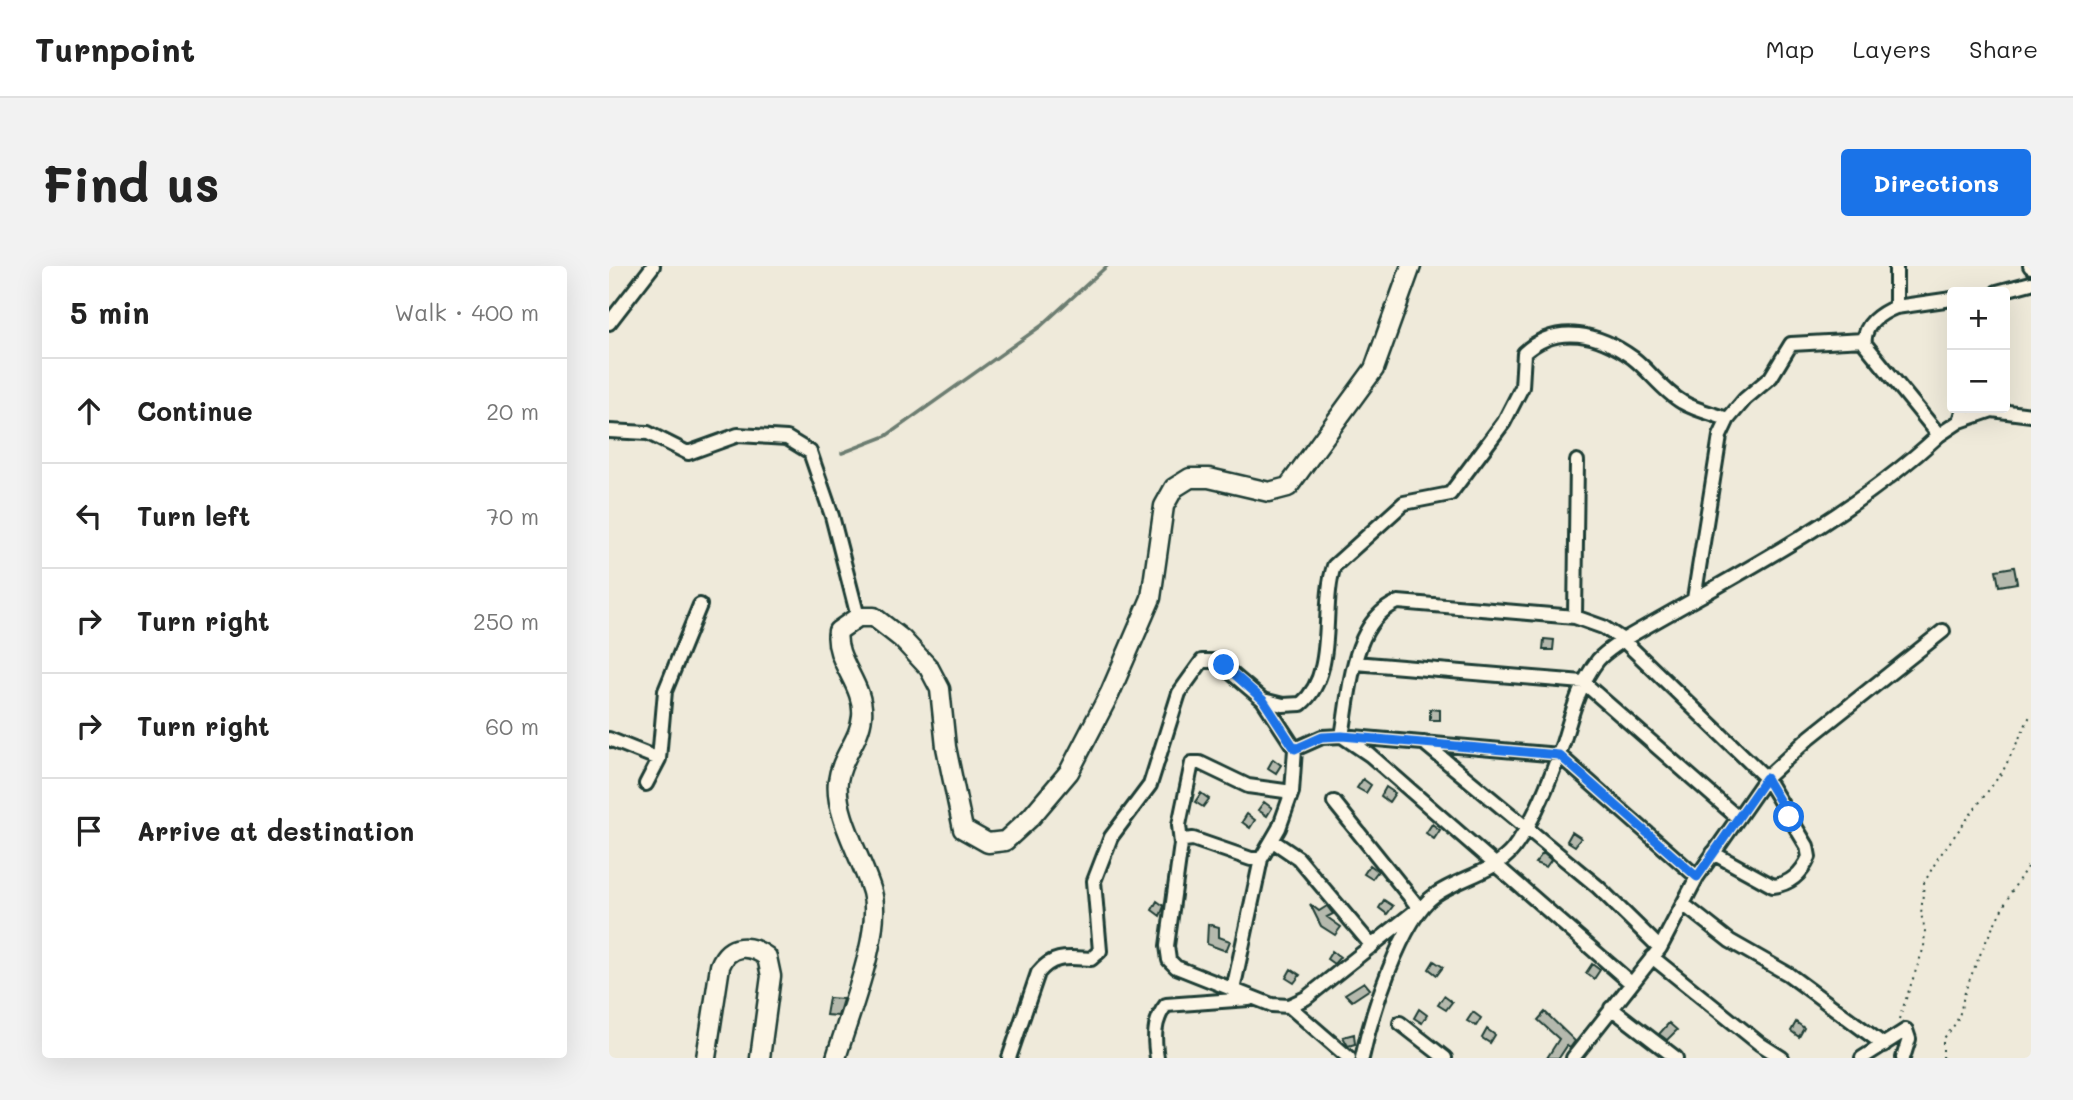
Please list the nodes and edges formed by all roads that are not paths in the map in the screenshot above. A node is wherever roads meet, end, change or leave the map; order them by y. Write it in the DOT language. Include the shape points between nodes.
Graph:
graph roads {
  1 [pos="653,266"];
  2 [pos="1411,266"];
  3 [pos="1896,266"];
  4 [pos="2031,283"];
  5 [pos="2010,290"];
  6 [pos="1947,300"];
  7 [pos="1896,307"];
  8 [pos="609,323"];
  9 [pos="1864,340"];
  10 [pos="1962,413"];
  11 [pos="2031,415"];
  12 [pos="1728,419"];
  13 [pos="1959,421"];
  14 [pos="609,431"];
  15 [pos="1939,435"];
  16 [pos="1577,461"];
  17 [pos="1694,599"];
  18 [pos="700,605"];
  19 [pos="858,617"];
  20 [pos="1575,617"];
  21 [pos="1944,631"];
  22 [pos="1623,640"];
  23 [pos="1355,663"];
  24 [pos="1583,682"];
  25 [pos="1263,700"];
  26 [pos="1342,736"];
  27 [pos="609,739"];
  28 [pos="1424,743"];
  29 [pos="1295,749"];
  30 [pos="1559,755"];
  31 [pos="659,759"];
  32 [pos="1766,778"];
  33 [pos="646,784"];
  34 [pos="1293,792"];
  35 [pos="1334,802"];
  36 [pos="1738,818"];
  37 [pos="1525,827"];
  38 [pos="1273,841"];
  39 [pos="1181,844"];
  40 [pos="1713,853"];
  41 [pos="1261,859"];
  42 [pos="1496,863"];
  43 [pos="1697,877"];
  44 [pos="1683,904"];
  45 [pos="1419,908"];
  46 [pos="1372,946"];
  47 [pos="1656,953"];
  48 [pos="1631,984"];
  49 [pos="1233,990"];
  50 [pos="1255,999"];
  51 [pos="1289,1006"];
  52 [pos="1612,1008"];
  53 [pos="1400,1023"];
  54 [pos="1884,1045"];
  55 [pos="706,1058"];
  56 [pos="760,1058"];
  57 [pos="836,1058"];
  58 [pos="1009,1058"];
  59 [pos="1157,1058"];
  60 [pos="1349,1058"];
  61 [pos="1362,1058"];
  62 [pos="1445,1058"];
  63 [pos="1573,1058"];
  64 [pos="1676,1058"];
  65 [pos="1782,1058"];
  66 [pos="1862,1058"];
  67 [pos="1903,1058"];
  1 -- 8 [label="street"];
  2 -- 19 [label="main road" via="1374,369 1288,487 1269,492 1190,478 1174,488 1164,506 1150,598 1110,694 1069,772 1005,841 988,843 963,829 940,688 929,668 874,617"];
  3 -- 7 [label="street"];
  4 -- 5 [label="street"];
  6 -- 7 [label="street"];
  7 -- 9 [label="street" via="1869,326"];
  9 -- 12 [label="street" via="1791,344 1772,377"];
  9 -- 15 [label="street"];
  10 -- 13 [label="street"];
  11 -- 13 [label="street" via="1992,410"];
  12 -- 17 [label="street" via="1720,436"];
  12 -- 25 [label="street" via="1682,402 1614,347 1574,334 1547,336 1524,353 1522,387 1504,422 1450,494 1404,503 1334,566 1314,690 1301,704"];
  13 -- 15 [label="street"];
  14 -- 19 [label="street" via="649,433 688,453 738,435 787,439 810,452"];
  15 -- 17 [label="street" via="1915,458 1808,533"];
  16 -- 20 [label="street"];
  17 -- 22 [label="street"];
  18 -- 31 [label="street" via="664,691"];
  19 -- 57 [label="main road" via="838,631 836,643 860,695 862,716 838,782 839,801 873,894 875,915"];
  20 -- 22 [label="street"];
  20 -- 23 [label="street" via="1398,602 1379,614 1368,629"];
  21 -- 32 [label="street" via="1810,737"];
  22 -- 24 [label="street" via="1600,658"];
  22 -- 32 [label="street"];
  23 -- 24 [label="street"];
  23 -- 26 [label="street"];
  24 -- 30 [label="street"];
  24 -- 36 [label="street"];
  25 -- 29 [label="street"];
  25 -- 58 [label="street" via="1217,661 1202,661 1193,671 1179,693 1150,785 1111,837 1094,881 1100,951 1091,959 1047,961 1038,973"];
  26 -- 28 [label="street"];
  26 -- 29 [label="street" via="1322,737"];
  26 -- 42 [label="street"];
  27 -- 31 [label="street"];
  28 -- 30 [label="street"];
  28 -- 37 [label="street"];
  29 -- 34 [label="street"];
  30 -- 37 [label="street"];
  30 -- 43 [label="street"];
  31 -- 33 [label="street"];
  32 -- 36 [label="street"];
  32 -- 40 [label="street" via="1807,846 1805,867 1784,885 1773,886"];
  34 -- 38 [label="street"];
  34 -- 39 [label="street" via="1248,786 1192,763 1179,825"];
  35 -- 45 [label="street"];
  36 -- 40 [label="street"];
  37 -- 42 [label="street" via="1513,849"];
  37 -- 47 [label="street" via="1598,887"];
  38 -- 41 [label="street"];
  38 -- 46 [label="street" via="1298,858"];
  39 -- 41 [label="street" via="1193,839"];
  39 -- 49 [label="street" via="1169,960"];
  40 -- 43 [label="street"];
  41 -- 49 [label="street"];
  42 -- 45 [label="street"];
  42 -- 48 [label="street"];
  43 -- 44 [label="street"];
  44 -- 47 [label="street"];
  44 -- 54 [label="street"];
  45 -- 46 [label="street"];
  45 -- 61 [label="street" via="1398,949"];
  46 -- 51 [label="street"];
  47 -- 48 [label="street"];
  47 -- 65 [label="street"];
  48 -- 52 [label="street"];
  49 -- 50 [label="street"];
  50 -- 51 [label="street"];
  50 -- 59 [label="street" via="1166,1005 1159,1014 1154,1038"];
  51 -- 60 [label="street"];
  52 -- 63 [label="street"];
  52 -- 64 [label="street"];
  53 -- 62 [label="street"];
  54 -- 66 [label="street"];
  54 -- 67 [label="street" via="1906,1030 1909,1035"];
  55 -- 56 [label="main road" via="723,959 739,947 754,947 767,957 771,976"];
}
